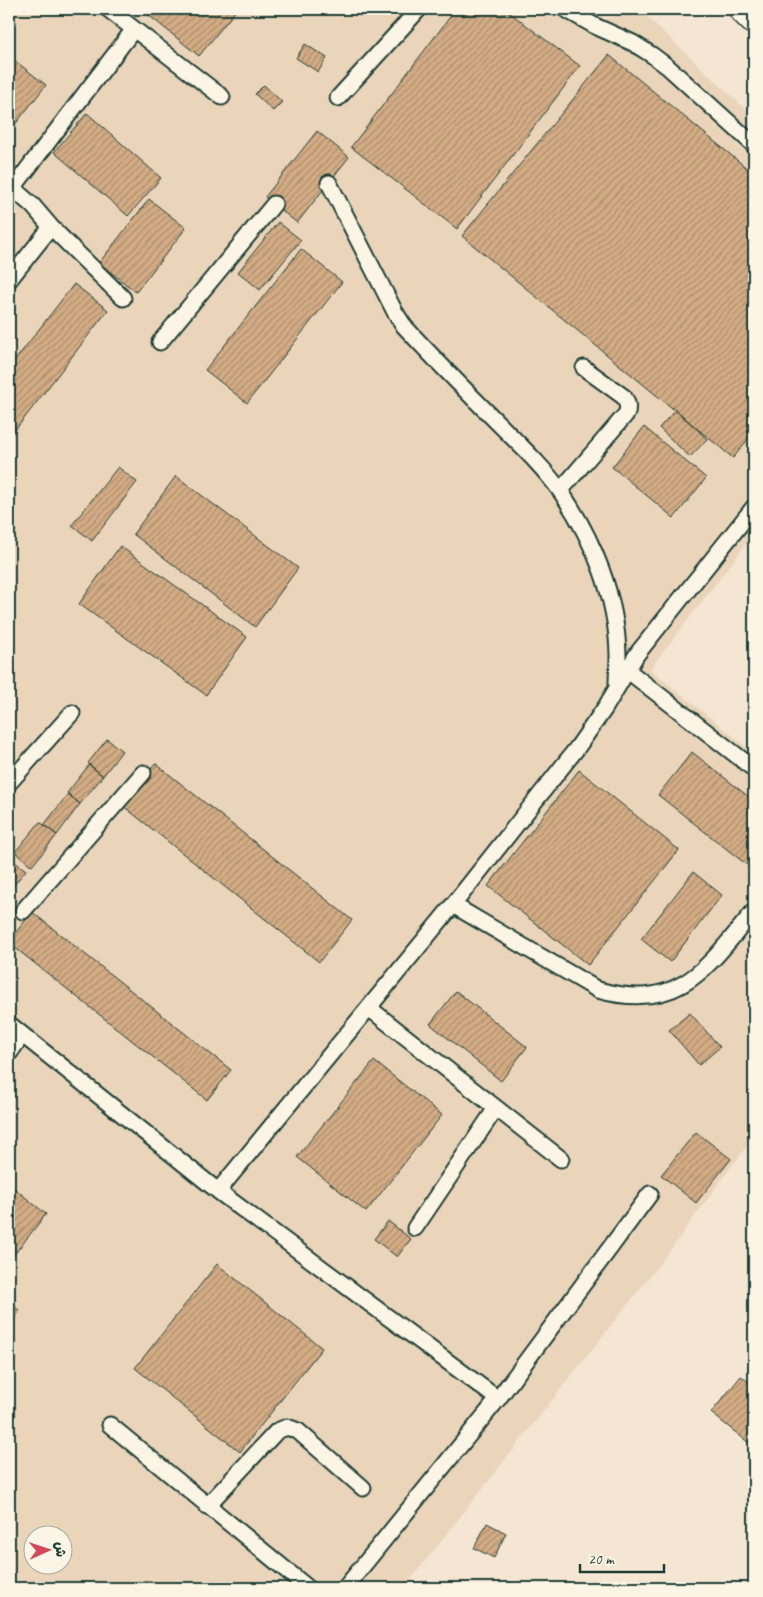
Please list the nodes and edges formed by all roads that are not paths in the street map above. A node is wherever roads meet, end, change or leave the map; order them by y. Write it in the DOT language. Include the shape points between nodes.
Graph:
graph roads {
  1 [pos="108,9"];
  2 [pos="419,9"];
  3 [pos="565,9"];
  4 [pos="743,9"];
  5 [pos="754,20"];
  6 [pos="134,29"];
  7 [pos="222,97"];
  8 [pos="338,98"];
  9 [pos="754,145"];
  10 [pos="329,183"];
  11 [pos="11,186"];
  12 [pos="274,204"];
  13 [pos="51,227"];
  14 [pos="9,280"];
  15 [pos="123,298"];
  16 [pos="160,342"];
  17 [pos="584,368"];
  18 [pos="560,491"];
  19 [pos="754,507"];
  20 [pos="627,670"];
  21 [pos="617,687"];
  22 [pos="72,714"];
  23 [pos="754,769"];
  24 [pos="143,773"];
  25 [pos="9,783"];
  26 [pos="453,905"];
  27 [pos="23,911"];
  28 [pos="754,911"];
  29 [pos="369,1008"];
  30 [pos="9,1024"];
  31 [pos="22,1034"];
  32 [pos="9,1054"];
  33 [pos="496,1108"];
  34 [pos="561,1159"];
  35 [pos="218,1191"];
  36 [pos="650,1194"];
  37 [pos="414,1228"];
  38 [pos="498,1399"];
  39 [pos="110,1425"];
  40 [pos="362,1488"];
  41 [pos="207,1506"];
  42 [pos="308,1588"];
  43 [pos="346,1588"];
  1 -- 6 [label="lane"];
  2 -- 8 [label="lane"];
  3 -- 9 [label="lane" via="652,55"];
  4 -- 5 [label="highway"];
  6 -- 7 [label="lane"];
  6 -- 11 [label="lane"];
  10 -- 18 [label="lane" via="404,326 538,463"];
  11 -- 13 [label="lane"];
  12 -- 16 [label="lane"];
  13 -- 14 [label="lane"];
  13 -- 15 [label="lane"];
  17 -- 18 [label="lane" via="624,397 627,413"];
  18 -- 21 [label="lane" via="579,520 606,585 618,654"];
  19 -- 20 [label="lane"];
  20 -- 21 [label="lane"];
  20 -- 23 [label="lane"];
  21 -- 26 [label="lane" via="592,728"];
  22 -- 25 [label="lane"];
  24 -- 27 [label="lane"];
  26 -- 28 [label="lane" via="598,990 630,996 662,993 691,980 715,958"];
  26 -- 29 [label="lane"];
  29 -- 33 [label="lane"];
  29 -- 35 [label="lane"];
  30 -- 31 [label="lane"];
  31 -- 32 [label="lane"];
  31 -- 35 [label="lane"];
  33 -- 34 [label="lane"];
  33 -- 37 [label="lane"];
  35 -- 38 [label="lane"];
  36 -- 38 [label="lane"];
  38 -- 43 [label="lane"];
  39 -- 41 [label="lane"];
  40 -- 41 [label="lane" via="298,1431 287,1427 277,1430"];
  41 -- 42 [label="lane"];
}
